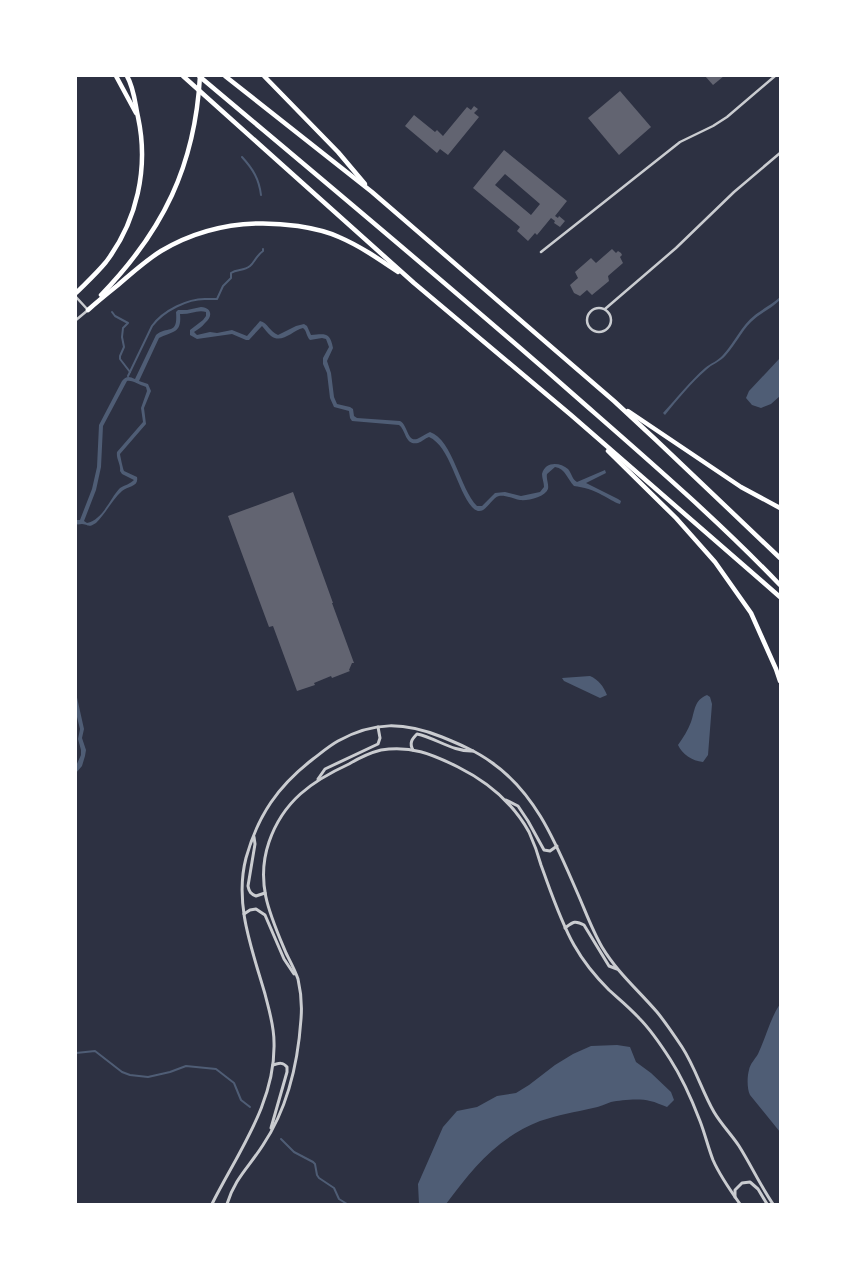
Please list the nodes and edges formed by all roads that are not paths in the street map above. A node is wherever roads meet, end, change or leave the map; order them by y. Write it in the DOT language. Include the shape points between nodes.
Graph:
graph roads {
  1 [pos="116,76"];
  2 [pos="127,76"];
  3 [pos="183,76"];
  4 [pos="199,76"];
  5 [pos="225,76"];
  6 [pos="264,76"];
  7 [pos="775,76"];
  8 [pos="138,117"];
  9 [pos="780,153"];
  10 [pos="372,192"];
  11 [pos="541,252"];
  12 [pos="414,283"];
  13 [pos="76,293"];
  14 [pos="76,296"];
  15 [pos="605,309"];
  16 [pos="88,310"];
  17 [pos="76,320"];
  18 [pos="614,402"];
  19 [pos="571,415"];
  20 [pos="780,508"];
  21 [pos="780,558"];
  22 [pos="780,585"];
  23 [pos="780,597"];
  24 [pos="780,681"];
  25 [pos="378,727"];
  26 [pos="413,750"];
  27 [pos="474,752"];
  28 [pos="317,780"];
  29 [pos="504,799"];
  30 [pos="253,835"];
  31 [pos="557,846"];
  32 [pos="265,894"];
  33 [pos="244,914"];
  34 [pos="565,928"];
  35 [pos="617,969"];
  36 [pos="298,978"];
  37 [pos="273,1065"];
  38 [pos="269,1134"];
  39 [pos="735,1197"];
  40 [pos="212,1204"];
  41 [pos="227,1204"];
  42 [pos="740,1204"];
  43 [pos="767,1204"];
  44 [pos="772,1204"];
  1 -- 8 [label="highway"];
  2 -- 8 [label="highway" via="134,94"];
  3 -- 12 [label="highway"];
  4 -- 16 [label="highway" via="197,114 190,144 165,210 129,265"];
  4 -- 22 [label="highway" via="636,448"];
  5 -- 10 [label="highway"];
  6 -- 10 [label="highway" via="338,152"];
  7 -- 11 [label="street" via="718,123 680,142"];
  8 -- 13 [label="highway" via="142,138 142,165 140,186 132,215 106,261"];
  9 -- 15 [label="street"];
  10 -- 18 [label="highway"];
  12 -- 16 [label="highway" via="365,249 337,236 310,228 277,223 245,223 201,232 171,245 144,263"];
  12 -- 19 [label="highway"];
  14 -- 16 [label="street"];
  15 -- 15 [label="street" via="611,317 610,325 604,331 594,331 587,322 589,313 595,308"];
  16 -- 17 [label="street"];
  18 -- 20 [label="highway" via="741,487"];
  18 -- 21 [label="highway"];
  19 -- 23 [label="highway"];
  19 -- 24 [label="highway" via="676,518 715,562 751,613"];
  25 -- 27 [label="street" via="420,729"];
  25 -- 28 [label="street" via="378,744 326,769"];
  25 -- 30 [label="street" via="357,732 332,744 297,772 266,808"];
  26 -- 27 [label="street" via="412,740 417,734 464,752"];
  26 -- 28 [label="street" via="379,750"];
  26 -- 29 [label="street" via="433,754 470,773 493,788"];
  27 -- 31 [label="street" via="490,761 516,783 547,826"];
  28 -- 32 [label="street" via="289,806 272,834 264,867"];
  29 -- 31 [label="street" via="518,806 544,850 550,851"];
  29 -- 34 [label="street" via="528,832"];
  30 -- 32 [label="street" via="255,844 248,886 252,895"];
  30 -- 33 [label="street" via="244,868"];
  31 -- 35 [label="street" via="591,926"];
  32 -- 36 [label="street" via="270,913"];
  33 -- 36 [label="street" via="256,909 265,915 284,959"];
  33 -- 37 [label="street" via="248,938 272,1023"];
  34 -- 35 [label="street" via="577,921 584,925 609,966"];
  34 -- 39 [label="street" via="590,968 639,1018 671,1061 691,1098 714,1162"];
  35 -- 44 [label="street" via="658,1014 684,1050 713,1110 740,1149"];
  36 -- 38 [label="street" via="301,1011 298,1046 286,1097"];
  37 -- 38 [label="street" via="282,1063 287,1067 287,1072"];
  37 -- 40 [label="street" via="261,1110"];
  38 -- 41 [label="street" via="238,1178"];
  39 -- 42 [label="street"];
  39 -- 43 [label="street" via="735,1190 750,1182 758,1189"];
}
